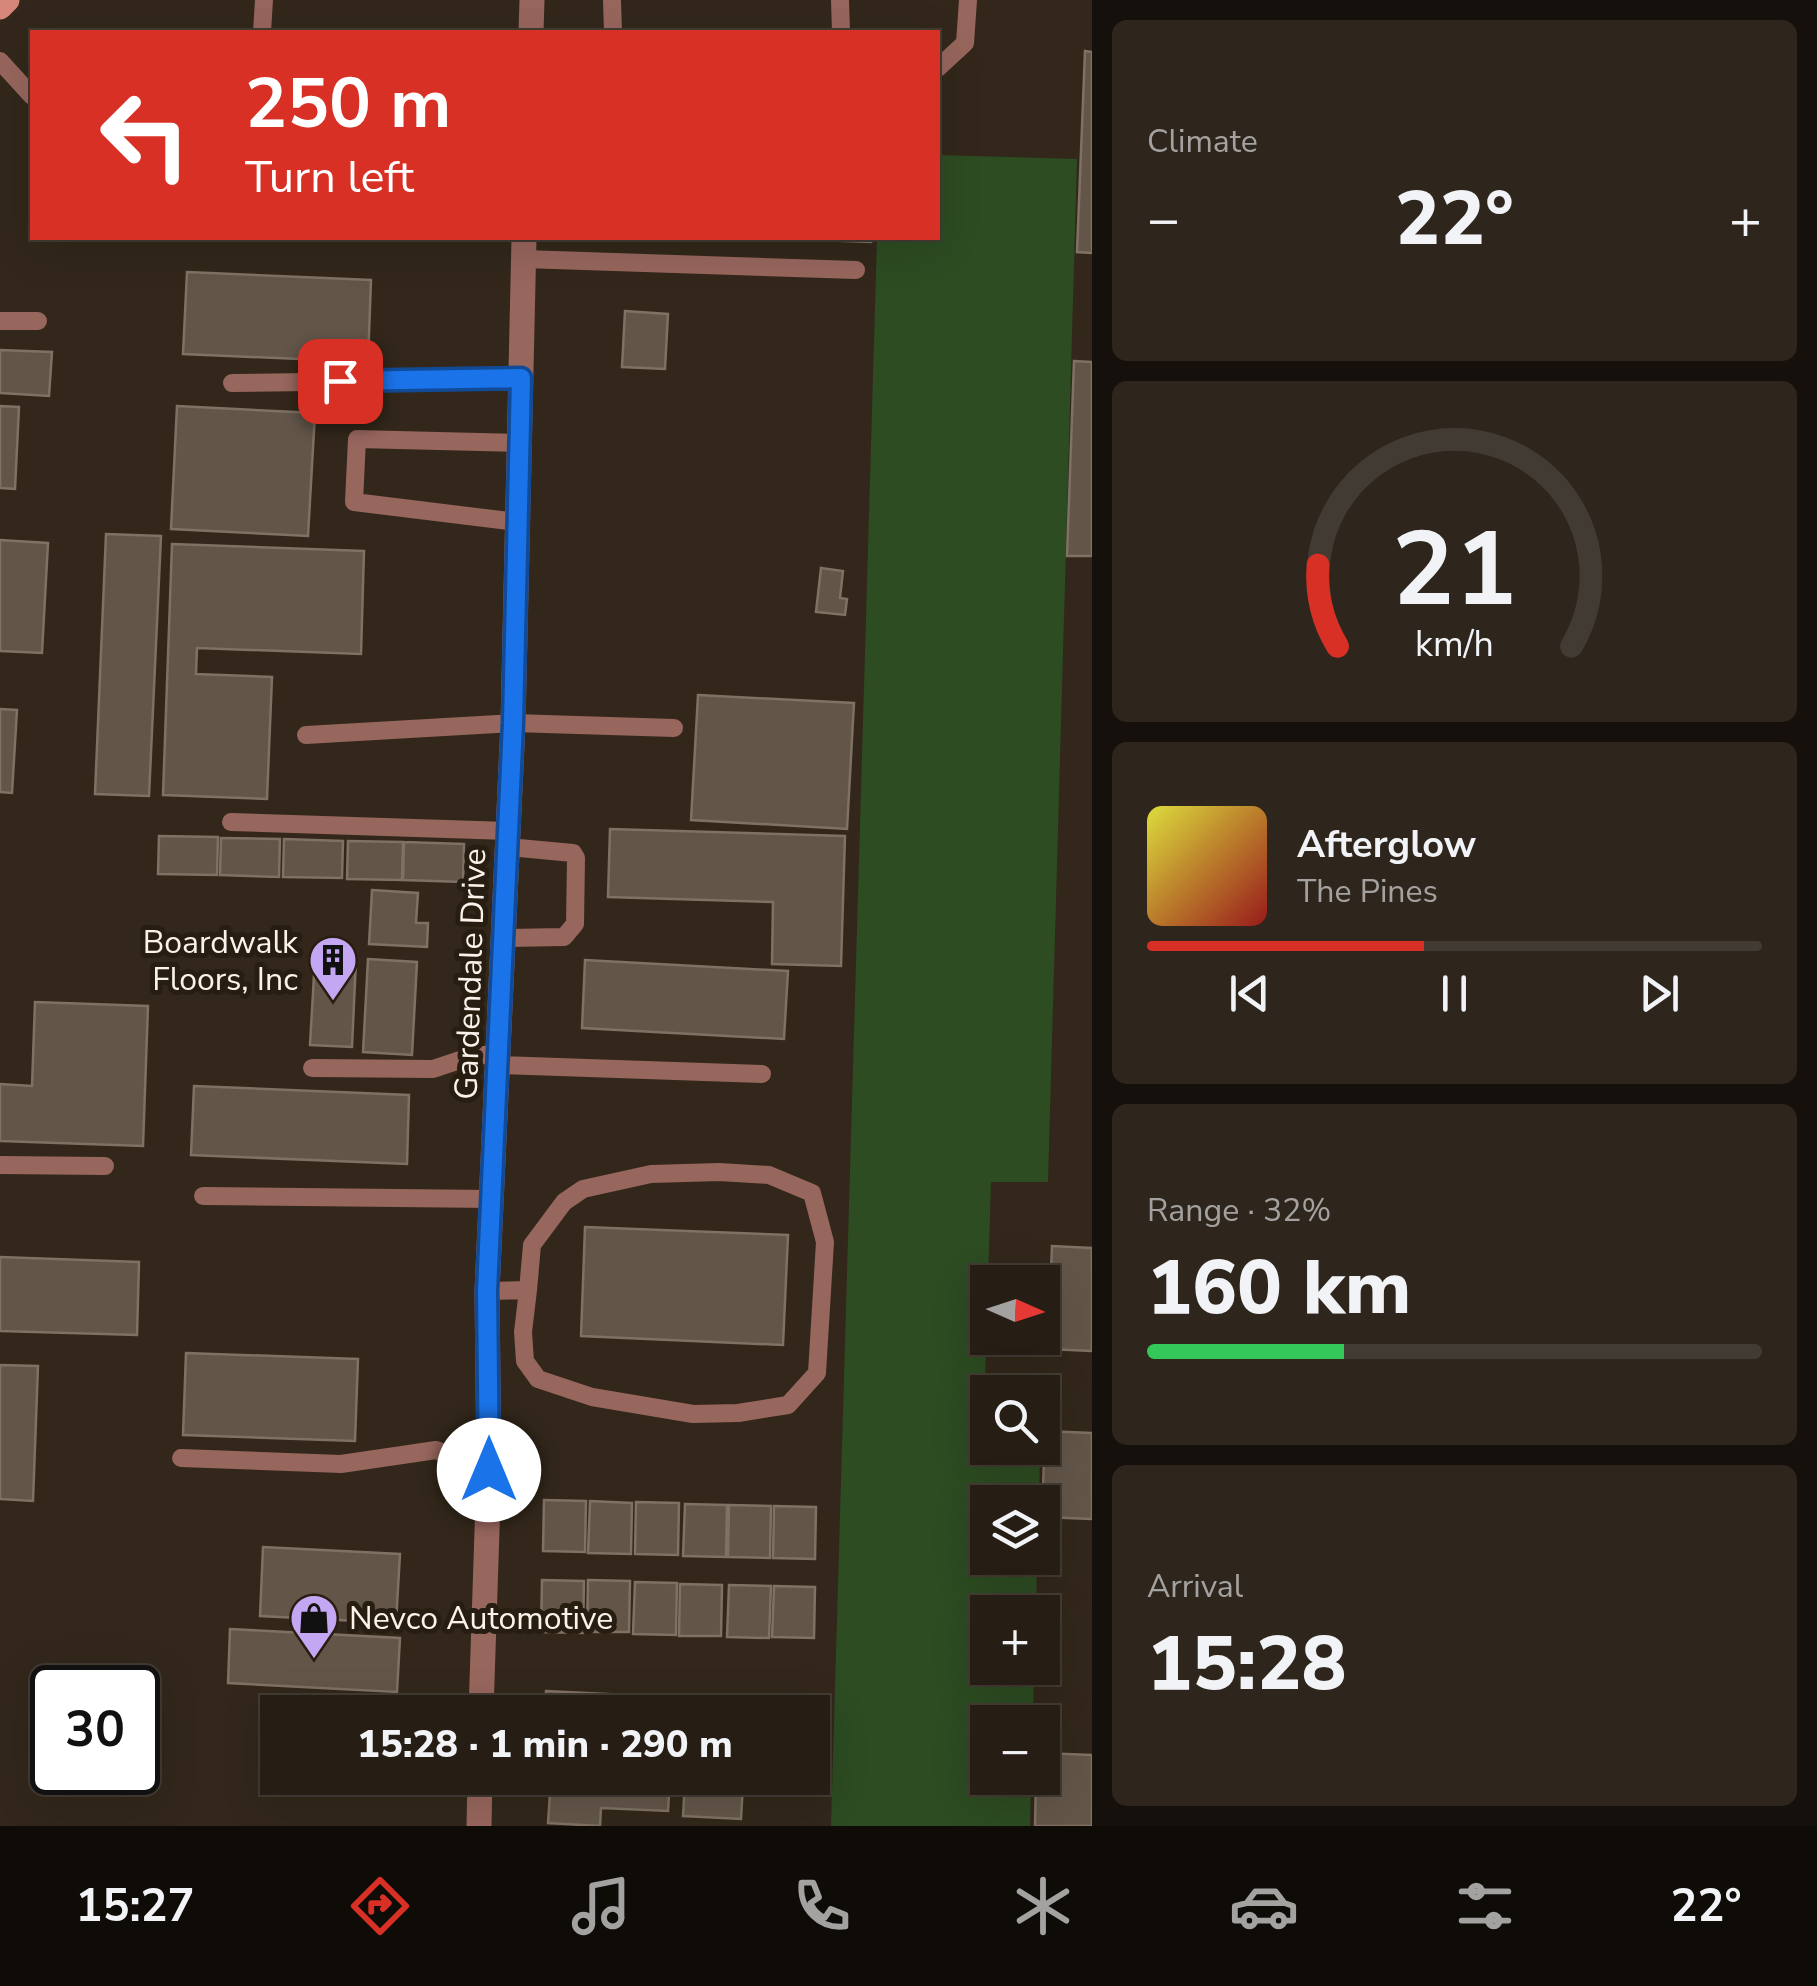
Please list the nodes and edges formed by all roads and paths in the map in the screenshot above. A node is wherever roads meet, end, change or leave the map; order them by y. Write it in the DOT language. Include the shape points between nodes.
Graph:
graph roads {
  1 [pos="7,0"];
  2 [pos="264,0"];
  3 [pos="532,0"];
  4 [pos="612,0"];
  5 [pos="840,0"];
  6 [pos="968,0"];
  7 [pos="0,7"];
  8 [pos="262,30"];
  9 [pos="530,30"];
  10 [pos="613,30"];
  11 [pos="841,30"];
  12 [pos="0,62"];
  13 [pos="940,66"];
  14 [pos="30,94"];
  15 [pos="524,248"];
  16 [pos="856,270"];
  17 [pos="38,320"];
  18 [pos="0,321"];
  19 [pos="521,378"];
  20 [pos="232,383"];
  21 [pos="519,444"];
  22 [pos="517,522"];
  23 [pos="513,723"];
  24 [pos="674,728"];
  25 [pos="306,735"];
  26 [pos="231,822"];
  27 [pos="508,839"];
  28 [pos="504,938"];
  29 [pos="499,1059"];
  30 [pos="312,1068"];
  31 [pos="762,1074"];
  32 [pos="0,1164"];
  33 [pos="105,1166"];
  34 [pos="203,1196"];
  35 [pos="492,1199"];
  36 [pos="528,1290"];
  37 [pos="487,1291"];
  38 [pos="181,1458"];
  39 [pos="489,1470"];
  40 [pos="482,1695"];
  41 [pos="480,1795"];
  42 [pos="479,1826"];
  1 -- 7 [label="main road"];
  2 -- 8 [label="lane"];
  3 -- 9 [label="street"];
  4 -- 10 [label="lane"];
  5 -- 11 [label="lane"];
  6 -- 13 [label="lane" via="966,43"];
  12 -- 14 [label="lane"];
  15 -- 16 [label="lane"];
  15 -- 19 [label="street, Gardendale Drive"];
  17 -- 18 [label="lane"];
  19 -- 20 [label="lane"];
  19 -- 21 [label="street, Gardendale Drive"];
  21 -- 22 [label="street, Gardendale Drive"];
  21 -- 22 [label="lane" via="357,439 354,484 354,502"];
  22 -- 23 [label="street, Gardendale Drive"];
  23 -- 24 [label="lane"];
  23 -- 25 [label="lane"];
  23 -- 27 [label="street, Gardendale Drive"];
  26 -- 27 [label="lane"];
  27 -- 28 [label="street, Gardendale Drive"];
  27 -- 28 [label="lane" via="573,852 575,924 564,937"];
  28 -- 29 [label="street, Gardendale Drive"];
  29 -- 30 [label="lane" via="469,1056 433,1069"];
  29 -- 31 [label="lane"];
  29 -- 35 [label="street, Gardendale Drive"];
  32 -- 33 [label="lane"];
  34 -- 35 [label="lane"];
  35 -- 37 [label="street, Gardendale Drive"];
  36 -- 36 [label="lane" via="532,1245 564,1202 583,1189 651,1174 769,1175 812,1193 825,1242 817,1373 788,1405 693,1414 592,1398 538,1379 524,1361"];
  36 -- 37 [label="lane"];
  37 -- 39 [label="street, Gardendale Drive"];
  38 -- 39 [label="lane" via="341,1464 436,1450"];
  39 -- 40 [label="street, Gardendale Drive"];
  41 -- 42 [label="street"];
}
